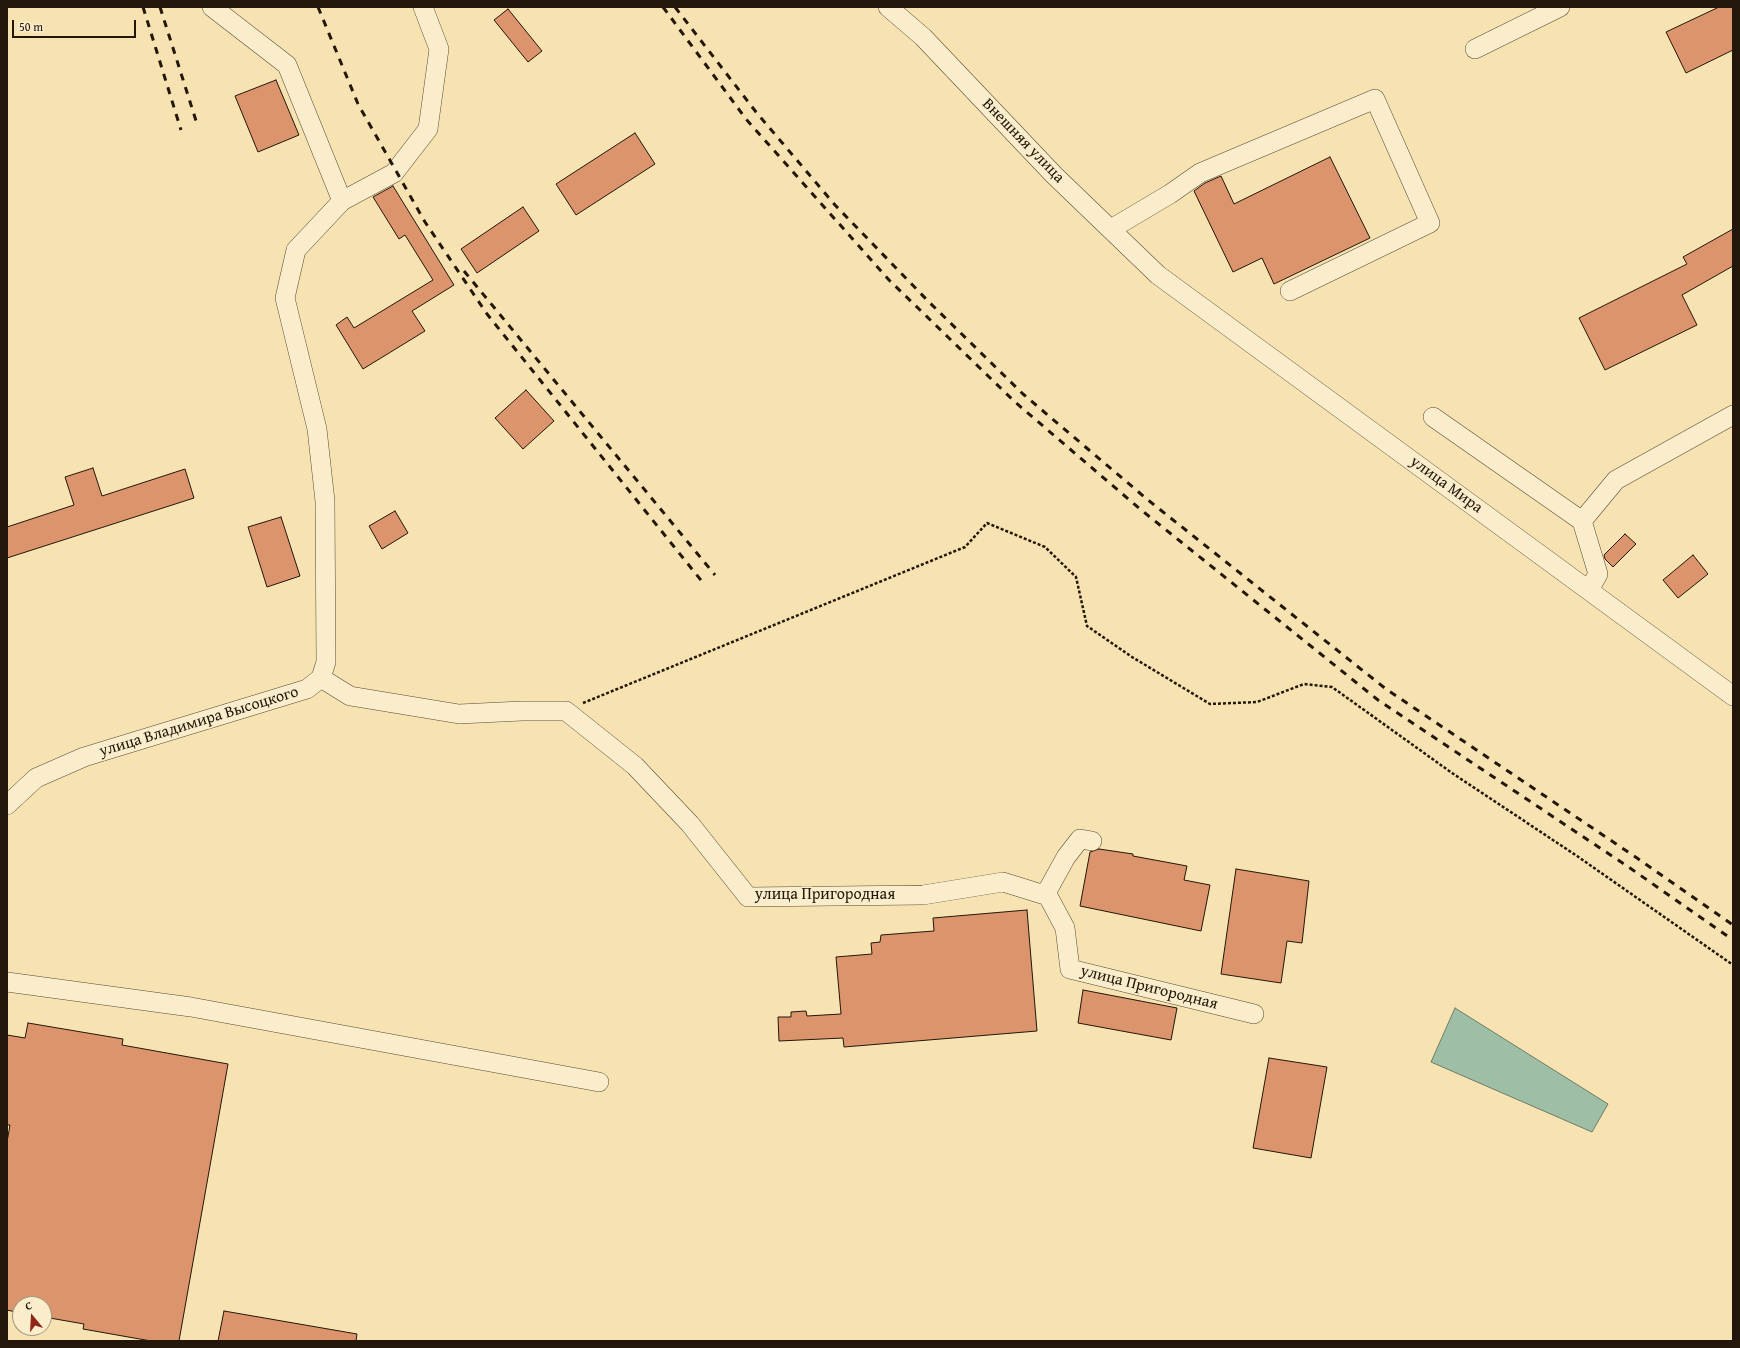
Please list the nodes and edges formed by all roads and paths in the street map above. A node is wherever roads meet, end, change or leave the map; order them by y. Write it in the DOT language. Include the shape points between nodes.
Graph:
graph roads {
  1 [pos="212,7"];
  2 [pos="423,7"];
  3 [pos="888,7"];
  4 [pos="1560,7"];
  5 [pos="1475,49"];
  6 [pos="342,201"];
  7 [pos="1111,230"];
  8 [pos="1158,275"];
  9 [pos="1290,291"];
  10 [pos="1733,415"];
  11 [pos="1433,417"];
  12 [pos="1582,521"];
  13 [pos="1589,590"];
  14 [pos="321,678"];
  15 [pos="1731,689"];
  16 [pos="566,711"];
  17 [pos="7,805"];
  18 [pos="1092,841"];
  19 [pos="1045,896"];
  20 [pos="1733,965"];
  21 [pos="7,982"];
  22 [pos="1254,1014"];
  23 [pos="599,1082"];
  1 -- 6 [label="street" via="287,65"];
  2 -- 6 [label="street" via="439,49 428,129 394,173"];
  3 -- 7 [label="street, Внешняя улица" via="923,37 1054,175"];
  4 -- 5 [label="street"];
  6 -- 14 [label="street" via="296,250 285,298 316,429 325,501 326,662"];
  7 -- 8 [label="street, Внешняя улица"];
  7 -- 9 [label="street" via="1200,173 1375,99 1430,223"];
  8 -- 13 [label="street, улица Мира"];
  10 -- 12 [label="street" via="1616,480"];
  11 -- 12 [label="street"];
  12 -- 13 [label="street" via="1598,574"];
  13 -- 15 [label="street, улица Мира"];
  14 -- 16 [label="street" via="350,696 459,714 522,710"];
  14 -- 17 [label="street, улица Владимира Высоцкого" via="307,689 84,757 36,778"];
  16 -- 19 [label="street, улица Пригородная" via="635,766 690,824 748,897 923,895 1003,882"];
  16 -- 20 [label="path" via="965,547 987,523 1045,547 1076,577 1087,626 1132,658 1210,704 1257,702 1304,684 1332,687 1452,773"];
  18 -- 19 [label="street" via="1080,839 1066,857"];
  19 -- 22 [label="street, улица Пригородная" via="1048,896 1065,928 1070,968"];
  21 -- 23 [label="street" via="191,1007"];
}
